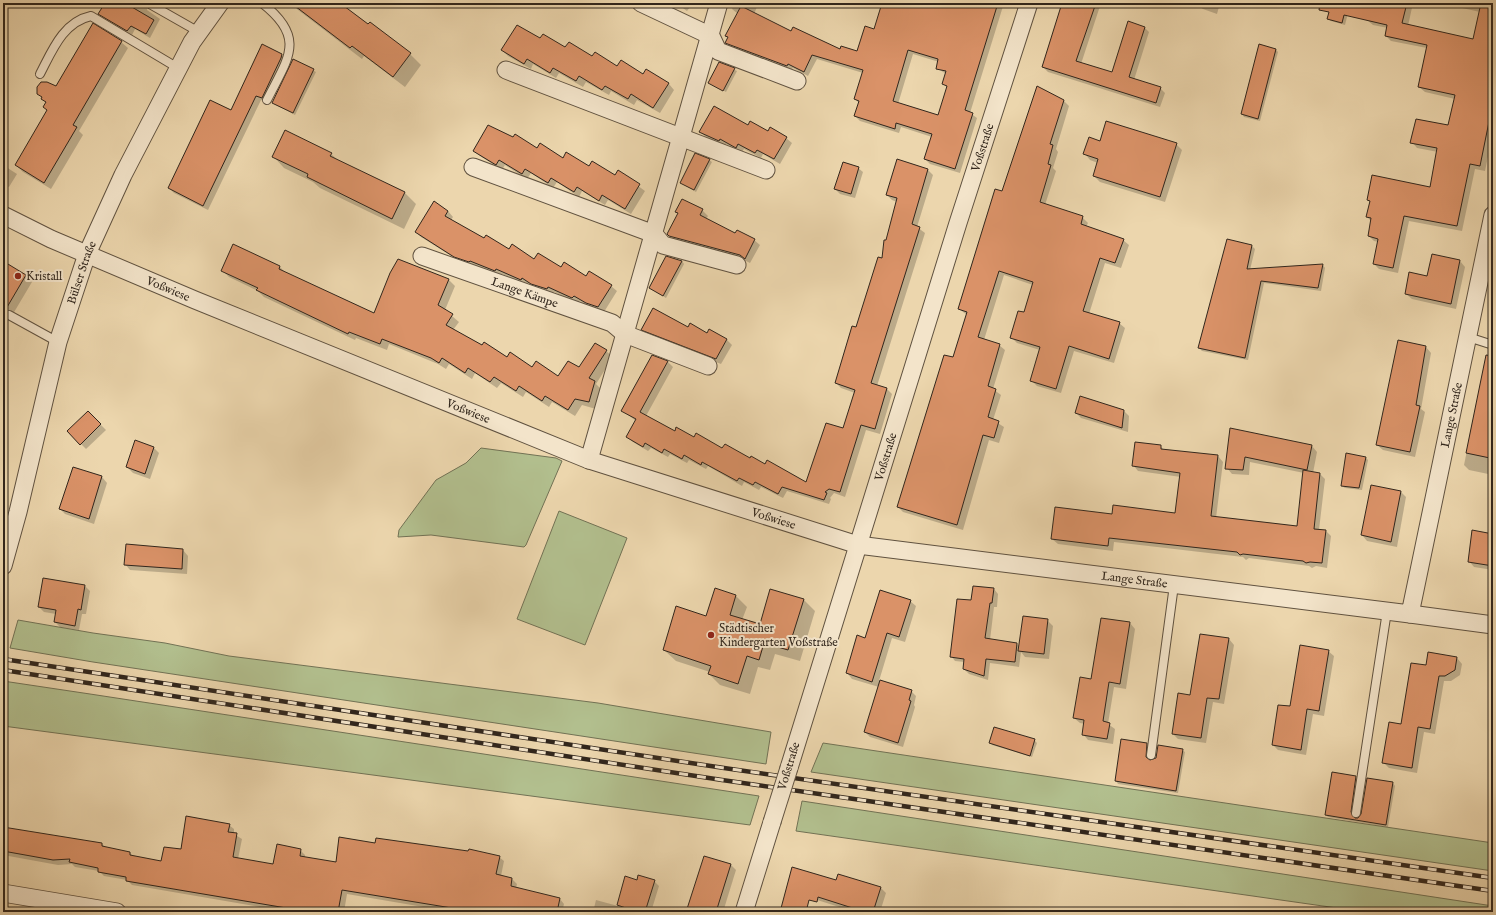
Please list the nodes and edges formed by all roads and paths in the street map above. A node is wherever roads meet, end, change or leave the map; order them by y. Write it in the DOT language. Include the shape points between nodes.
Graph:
graph roads {
  1 [pos="148,3"];
  2 [pos="220,3"];
  3 [pos="262,3"];
  4 [pos="641,3"];
  5 [pos="719,3"];
  6 [pos="1029,3"];
  7 [pos="199,32"];
  8 [pos="711,36"];
  9 [pos="178,68"];
  10 [pos="506,70"];
  11 [pos="40,74"];
  12 [pos="797,81"];
  13 [pos="267,100"];
  14 [pos="682,137"];
  15 [pos="473,168"];
  16 [pos="766,170"];
  17 [pos="3,215"];
  18 [pos="1493,216"];
  19 [pos="654,234"];
  20 [pos="87,254"];
  21 [pos="422,256"];
  22 [pos="737,265"];
  23 [pos="9,316"];
  24 [pos="625,334"];
  25 [pos="1468,336"];
  26 [pos="58,342"];
  27 [pos="1493,344"];
  28 [pos="708,366"];
  29 [pos="589,460"];
  30 [pos="858,545"];
  31 [pos="3,566"];
  32 [pos="1174,585"];
  33 [pos="1387,611"];
  34 [pos="1410,614"];
  35 [pos="1493,625"];
  36 [pos="1151,755"];
  37 [pos="1356,813"];
  38 [pos="3,893"];
  39 [pos="66,907"];
  40 [pos="117,912"];
  41 [pos="744,912"];
  1 -- 7 [label="lane"];
  2 -- 7 [label="street, Bülser Straße"];
  3 -- 13 [label="lane" via="277,14 288,30 290,41 286,62"];
  4 -- 8 [label="street"];
  5 -- 8 [label="street"];
  6 -- 30 [label="street, Voßstraße"];
  7 -- 9 [label="street, Bülser Straße"];
  8 -- 12 [label="street" via="718,51"];
  8 -- 14 [label="street"];
  9 -- 11 [label="lane" via="91,16 82,18 68,28 55,44"];
  9 -- 20 [label="street, Bülser Straße" via="123,175"];
  10 -- 14 [label="street"];
  14 -- 16 [label="street"];
  14 -- 19 [label="street"];
  15 -- 19 [label="street"];
  17 -- 20 [label="street, Voßwiese" via="51,240"];
  18 -- 25 [label="street, Lange Straße"];
  19 -- 22 [label="street" via="663,245"];
  19 -- 24 [label="street"];
  20 -- 26 [label="street, Bülser Straße"];
  20 -- 29 [label="street, Voßwiese"];
  21 -- 24 [label="street, Lange Kämpe" via="612,323"];
  23 -- 26 [label="lane"];
  24 -- 28 [label="street, Lange Kämpe"];
  24 -- 29 [label="street"];
  25 -- 27 [label="lane"];
  25 -- 34 [label="street, Lange Straße"];
  26 -- 31 [label="street, Bülser Straße"];
  29 -- 30 [label="street, Voßwiese"];
  30 -- 32 [label="street, Lange Straße"];
  30 -- 41 [label="street, Voßstraße, bridge"];
  32 -- 33 [label="street, Lange Straße"];
  32 -- 36 [label="lane"];
  33 -- 34 [label="street, Lange Straße"];
  33 -- 37 [label="lane"];
  34 -- 35 [label="street, Lange Straße"];
  38 -- 39 [label="street"];
  39 -- 40 [label="street"];
}
